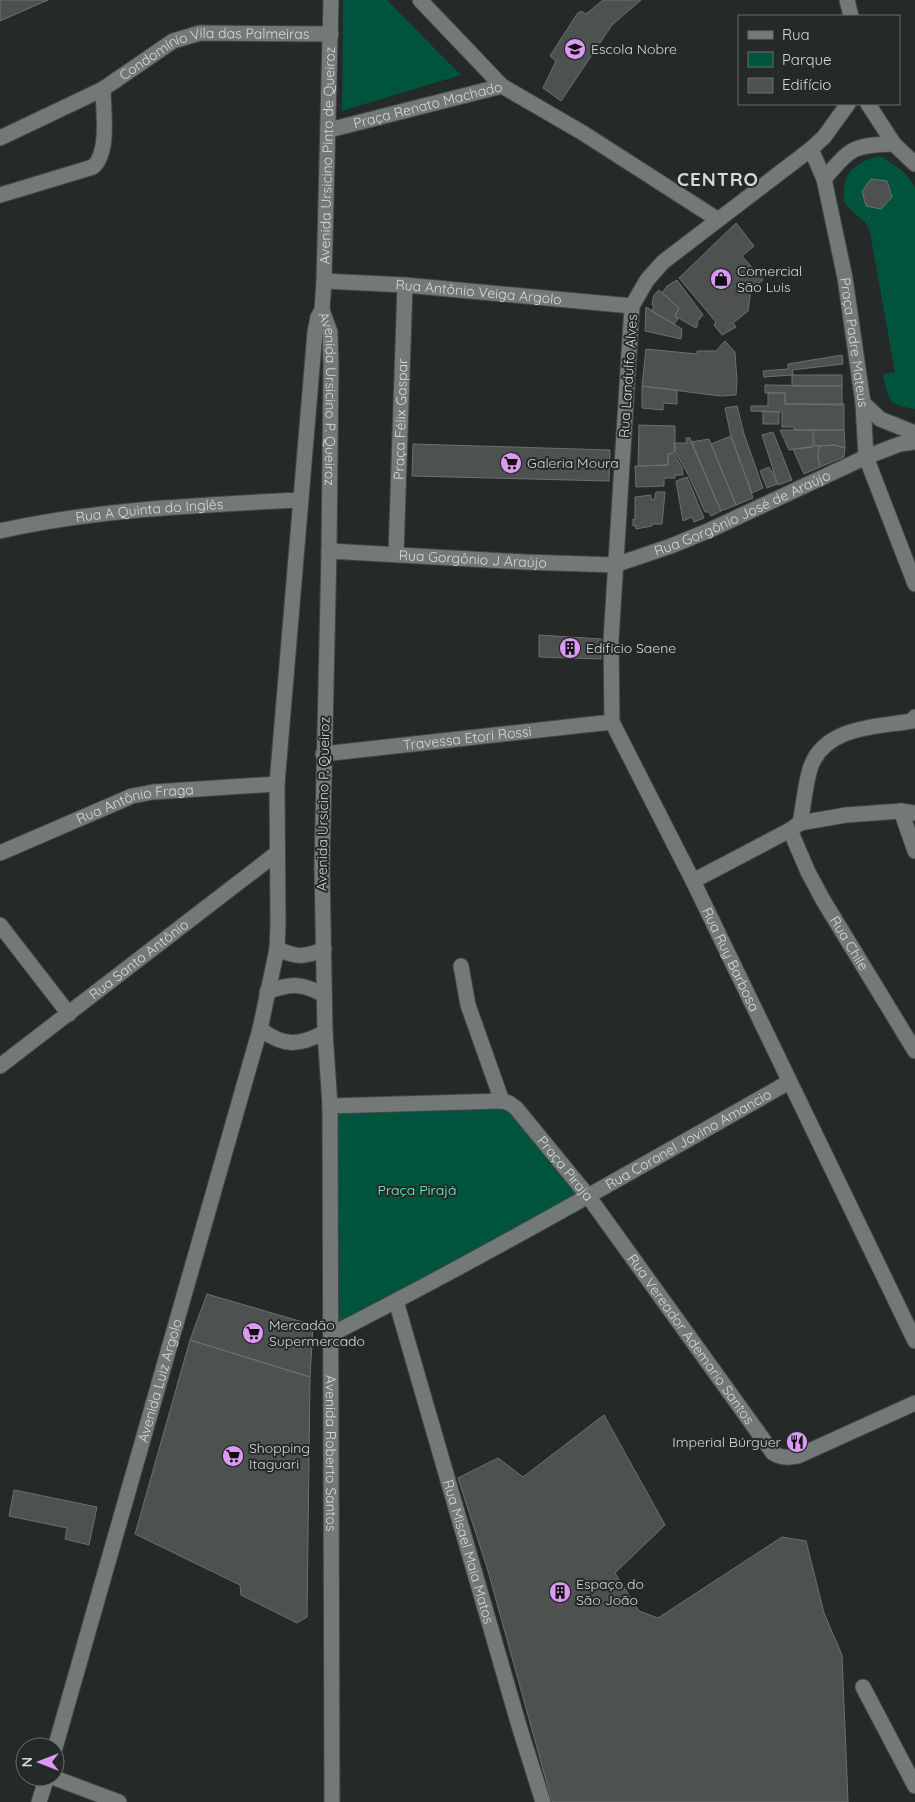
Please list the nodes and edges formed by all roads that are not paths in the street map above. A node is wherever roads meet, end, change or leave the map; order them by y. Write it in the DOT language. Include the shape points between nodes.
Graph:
graph roads {
  1 [pos="331,0"];
  2 [pos="420,0"];
  3 [pos="847,0"];
  4 [pos="850,15"];
  5 [pos="331,34"];
  6 [pos="502,86"];
  7 [pos="102,89"];
  8 [pos="847,105"];
  9 [pos="869,105"];
  10 [pos="329,130"];
  11 [pos="0,138"];
  12 [pos="894,144"];
  13 [pos="811,149"];
  14 [pos="915,164"];
  15 [pos="824,180"];
  16 [pos="0,195"];
  17 [pos="718,219"];
  18 [pos="324,281"];
  19 [pos="405,285"];
  20 [pos="632,306"];
  21 [pos="322,310"];
  22 [pos="863,403"];
  23 [pos="915,433"];
  24 [pos="915,442"];
  25 [pos="866,457"];
  26 [pos="300,500"];
  27 [pos="0,531"];
  28 [pos="329,551"];
  29 [pos="396,554"];
  30 [pos="615,565"];
  31 [pos="915,584"];
  32 [pos="914,720"];
  33 [pos="612,722"];
  34 [pos="323,754"];
  35 [pos="277,784"];
  36 [pos="908,812"];
  37 [pos="795,826"];
  38 [pos="915,851"];
  39 [pos="0,853"];
  40 [pos="277,853"];
  41 [pos="693,881"];
  42 [pos="0,925"];
  43 [pos="277,949"];
  44 [pos="324,949"];
  45 [pos="461,966"];
  46 [pos="267,992"];
  47 [pos="324,995"];
  48 [pos="263,1012"];
  49 [pos="69,1014"];
  50 [pos="260,1029"];
  51 [pos="325,1032"];
  52 [pos="915,1051"];
  53 [pos="0,1066"];
  54 [pos="789,1082"];
  55 [pos="502,1101"];
  56 [pos="330,1106"];
  57 [pos="588,1196"];
  58 [pos="396,1301"];
  59 [pos="332,1334"];
  60 [pos="915,1341"];
  61 [pos="915,1403"];
  62 [pos="863,1687"];
  63 [pos="58,1737"];
  64 [pos="65,1782"];
  65 [pos="915,1786"];
  66 [pos="44,1787"];
  67 [pos="40,1802"];
  68 [pos="119,1802"];
  69 [pos="332,1802"];
  70 [pos="543,1802"];
  1 -- 5 [label="street, Avenida Ursicino Pinto de Queiroz"];
  2 -- 6 [label="street, Praça Renato Machado"];
  3 -- 4 [label="street"];
  5 -- 7 [label="street, Condomínio Vila das Palmeiras" via="200,33 185,36"];
  5 -- 10 [label="street, Avenida Ursicino Pinto de Queiroz"];
  6 -- 10 [label="street, Praça Renato Machado"];
  6 -- 17 [label="street"];
  7 -- 11 [label="street, Condomínio Vila das Palmeiras"];
  7 -- 16 [label="street, Condomínio Vila das Palmeiras" via="104,142 98,162 93,167"];
  8 -- 13 [label="street, Rua Landulfo Alves"];
  9 -- 12 [label="street"];
  10 -- 18 [label="street, Avenida Ursicino Pinto de Queiroz"];
  12 -- 14 [label="street"];
  12 -- 15 [label="street" via="851,150"];
  13 -- 15 [label="street, Praça Padre Mateus"];
  13 -- 17 [label="street, Rua Landulfo Alves"];
  15 -- 22 [label="street, Praça Padre Mateus" via="845,278"];
  17 -- 20 [label="street, Rua Landulfo Alves" via="663,262 647,280"];
  18 -- 19 [label="street, Rua Antônio Veiga Argolo"];
  18 -- 21 [label="street, Avenida Ursicino Pinto de Queiroz"];
  19 -- 20 [label="street, Rua Antônio Veiga Argolo"];
  19 -- 29 [label="street, Praça Félix Gaspar"];
  20 -- 30 [label="street, Rua Landulfo Alves"];
  21 -- 26 [label="street, Avenida Ursicino P. Queiroz" via="315,332"];
  21 -- 28 [label="street, Avenida Ursicino P. Queiroz" via="330,332 331,365"];
  22 -- 23 [label="street" via="880,419"];
  22 -- 25 [label="street, Praça Padre Mateus"];
  24 -- 25 [label="street"];
  25 -- 30 [label="street, Rua Gorgônio José de Araújo" via="672,546"];
  25 -- 31 [label="street, Praça Padre Mateus"];
  26 -- 27 [label="street, Rua A Quinta do Inglês" via="186,506 74,518"];
  26 -- 35 [label="street, Avenida Ursicino P. Queiroz"];
  28 -- 29 [label="street, Rua Gorgônio J Araújo"];
  28 -- 34 [label="street, Avenida Ursicino P. Queiroz"];
  29 -- 30 [label="street, Rua Gorgônio J Araújo"];
  30 -- 33 [label="street, Rua Ruy Barbosa" via="611,640"];
  32 -- 37 [label="street" via="844,733 821,749 812,765"];
  33 -- 34 [label="street, Travessa Etori Rossi"];
  33 -- 41 [label="street, Rua Ruy Barbosa"];
  34 -- 44 [label="street, Avenida Ursicino P. Queiroz"];
  35 -- 39 [label="street, Rua Antônio Fraga" via="132,796"];
  35 -- 40 [label="street, Avenida Ursicino P. Queiroz"];
  36 -- 37 [label="street" via="846,815"];
  36 -- 38 [label="street"];
  37 -- 41 [label="street"];
  37 -- 52 [label="street, Rua Chile" via="808,872"];
  40 -- 43 [label="street, Avenida Ursicino P. Queiroz"];
  40 -- 49 [label="street, Rua Santo Antônio"];
  41 -- 54 [label="street, Rua Ruy Barbosa"];
  42 -- 49 [label="street"];
  43 -- 44 [label="street" via="302,956"];
  43 -- 46 [label="street, Avenida Ursicino P. Queiroz"];
  44 -- 47 [label="street, Avenida Ursicino P. Queiroz"];
  45 -- 55 [label="street" via="468,1005"];
  46 -- 47 [label="street" via="296,985"];
  46 -- 48 [label="street, Avenida Ursicino P. Queiroz"];
  47 -- 51 [label="street, Avenida Ursicino P. Queiroz"];
  48 -- 50 [label="street, Avenida Luiz Argolo"];
  49 -- 53 [label="street, Rua Santo Antônio"];
  50 -- 51 [label="street" via="272,1038 296,1043"];
  50 -- 63 [label="street, Avenida Luiz Argolo"];
  51 -- 56 [label="street, Avenida Ursicino P. Queiroz"];
  54 -- 57 [label="street, Rua Coronel Jovino Amancio"];
  54 -- 60 [label="street, Rua Ruy Barbosa"];
  55 -- 56 [label="street"];
  55 -- 57 [label="street, Praça Piraja" via="516,1108"];
  56 -- 59 [label="street, Avenida Roberto Santos"];
  57 -- 58 [label="street, Praça Piraja"];
  57 -- 61 [label="street, Rua Vereador Ademario Santos" via="773,1453 788,1458 798,1456"];
  58 -- 59 [label="street, Praça Piraja"];
  58 -- 70 [label="street, Rua Misael Maia Matos"];
  59 -- 69 [label="street, Avenida Roberto Santos"];
  62 -- 65 [label="street"];
  64 -- 68 [label="street"];
  66 -- 67 [label="street"];
}
